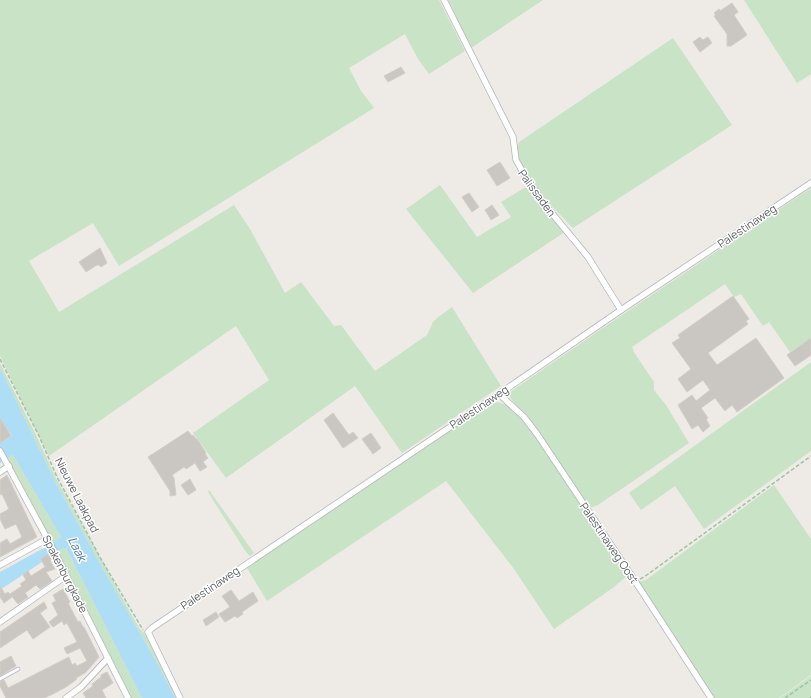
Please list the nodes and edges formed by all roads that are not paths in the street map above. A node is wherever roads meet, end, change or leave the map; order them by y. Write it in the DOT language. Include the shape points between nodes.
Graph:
graph roads {
  1 [pos="444,0"];
  2 [pos="811,183"];
  3 [pos="621,310"];
  4 [pos="499,394"];
  5 [pos="0,451"];
  6 [pos="9,466"];
  7 [pos="0,472"];
  8 [pos="47,539"];
  9 [pos="0,565"];
  10 [pos="66,576"];
  11 [pos="0,622"];
  12 [pos="108,658"];
  13 [pos="18,669"];
  14 [pos="0,679"];
  15 [pos="66,698"];
  16 [pos="128,698"];
  17 [pos="180,698"];
  18 [pos="711,698"];
  1 -- 3 [label="street, Palissaden" via="511,132 518,166 546,206 588,257"];
  2 -- 3 [label="street, Palestinaweg"];
  3 -- 4 [label="street, Palestinaweg"];
  4 -- 17 [label="street, Palestinaweg" via="152,628 148,632"];
  4 -- 18 [label="street, Palestinaweg Oost" via="524,417 635,580"];
  5 -- 6 [label="street, Spakenburgkade"];
  6 -- 7 [label="street"];
  6 -- 8 [label="street, Spakenburgkade"];
  8 -- 9 [label="street"];
  8 -- 10 [label="street, Spakenburgkade"];
  10 -- 11 [label="street"];
  10 -- 12 [label="street, Spakenburgkade"];
  12 -- 15 [label="street" via="81,687"];
  12 -- 16 [label="street, Spakenburgkade"];
  13 -- 14 [label="lane"];
}
